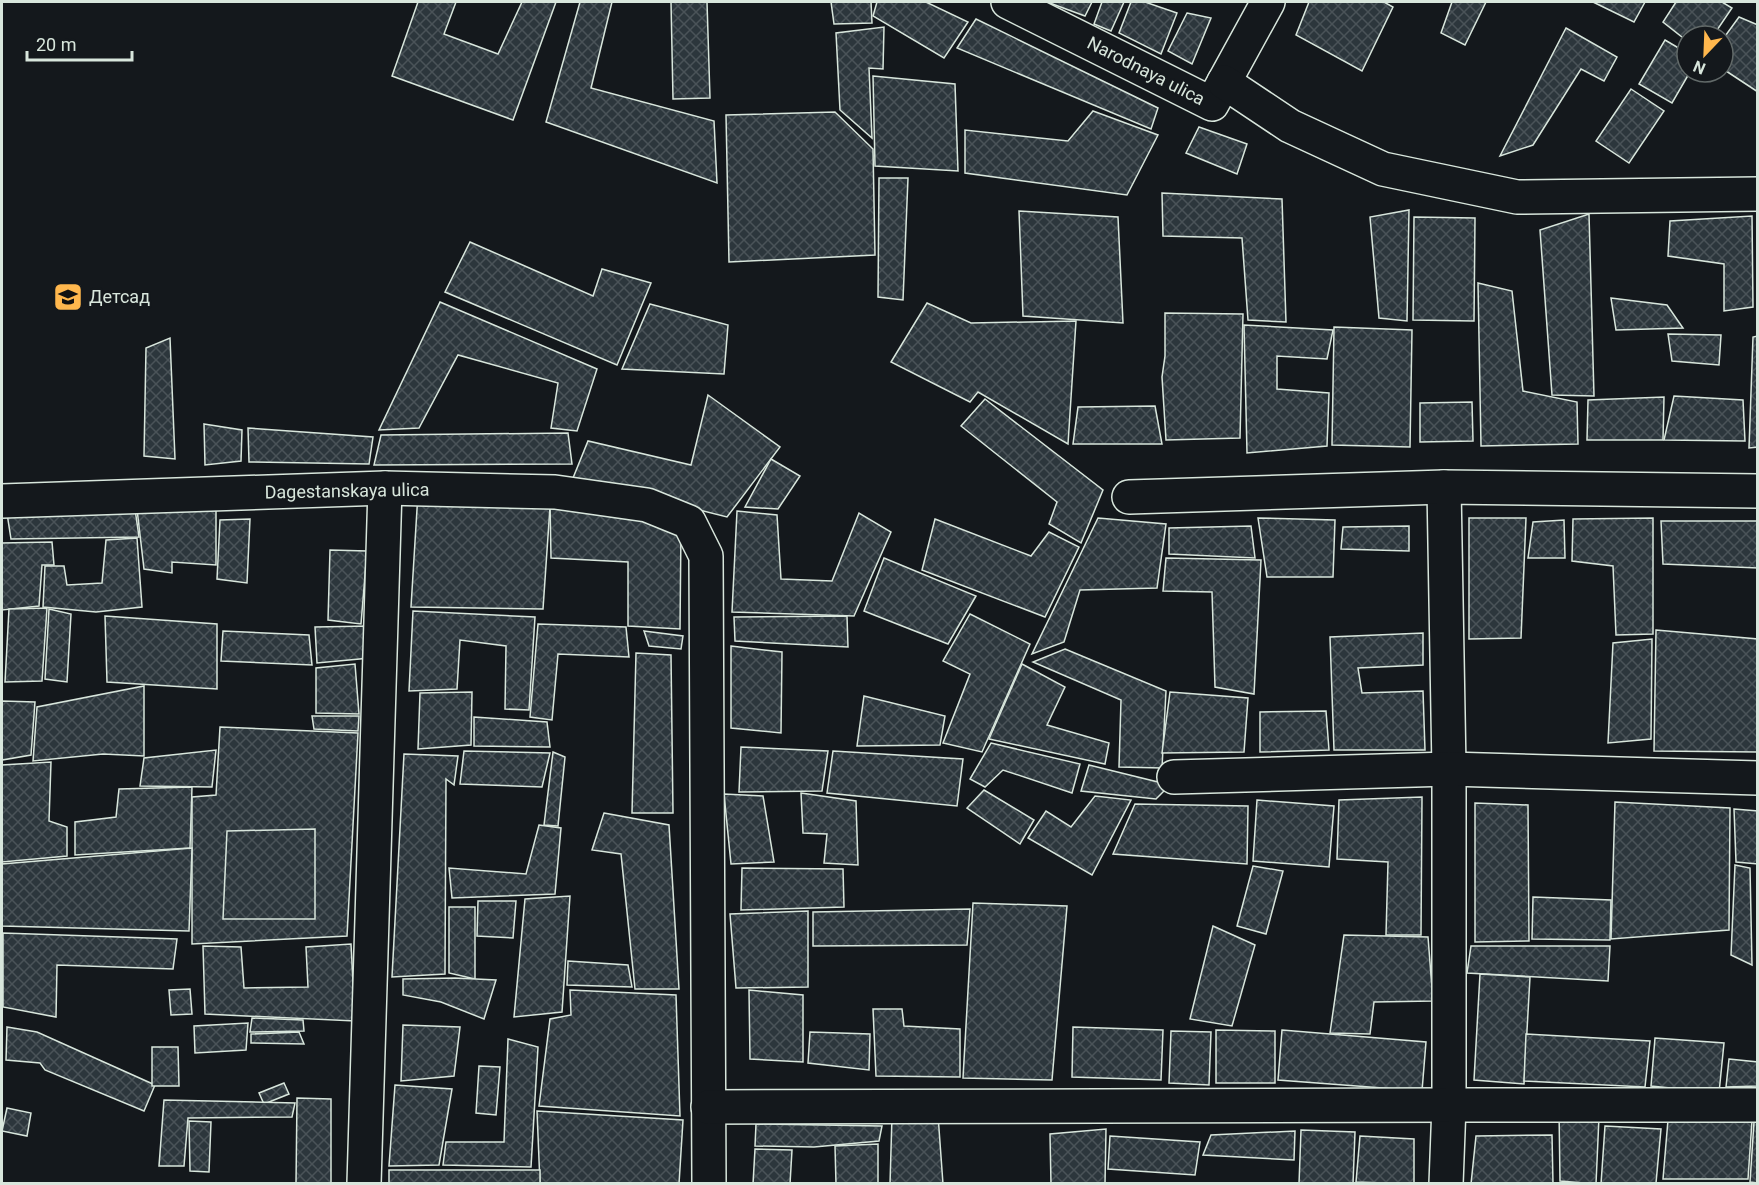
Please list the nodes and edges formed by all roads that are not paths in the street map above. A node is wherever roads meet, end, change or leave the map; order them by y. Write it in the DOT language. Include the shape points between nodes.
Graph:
graph roads {
  1 [pos="1008,2"];
  2 [pos="1268,2"];
  3 [pos="1224,82"];
  4 [pos="1758,194"];
  5 [pos="1444,487"];
  6 [pos="385,488"];
  7 [pos="1758,491"];
  8 [pos="1129,497"];
  9 [pos="2,501"];
  10 [pos="1449,769"];
  11 [pos="1174,777"];
  12 [pos="1758,778"];
  13 [pos="1449,1105"];
  14 [pos="1758,1105"];
  15 [pos="708,1107"];
  16 [pos="364,1184"];
  17 [pos="709,1184"];
  18 [pos="1446,1184"];
  1 -- 3 [label="street, Narodnaya ulica" via="1212,104"];
  2 -- 3 [label="street, Narodnaya ulica"];
  3 -- 4 [label="street" via="1290,126 1383,169 1517,197"];
  5 -- 7 [label="street"];
  5 -- 8 [label="street"];
  5 -- 10 [label="street"];
  6 -- 9 [label="street, Dagestanskaya ulica"];
  6 -- 15 [label="street, Dagestanskaya ulica" via="555,492 647,505 689,522 706,556"];
  6 -- 16 [label="street"];
  10 -- 11 [label="street"];
  10 -- 12 [label="street"];
  10 -- 13 [label="street"];
  13 -- 14 [label="street"];
  13 -- 15 [label="street"];
  13 -- 18 [label="street"];
  15 -- 17 [label="street"];
}
